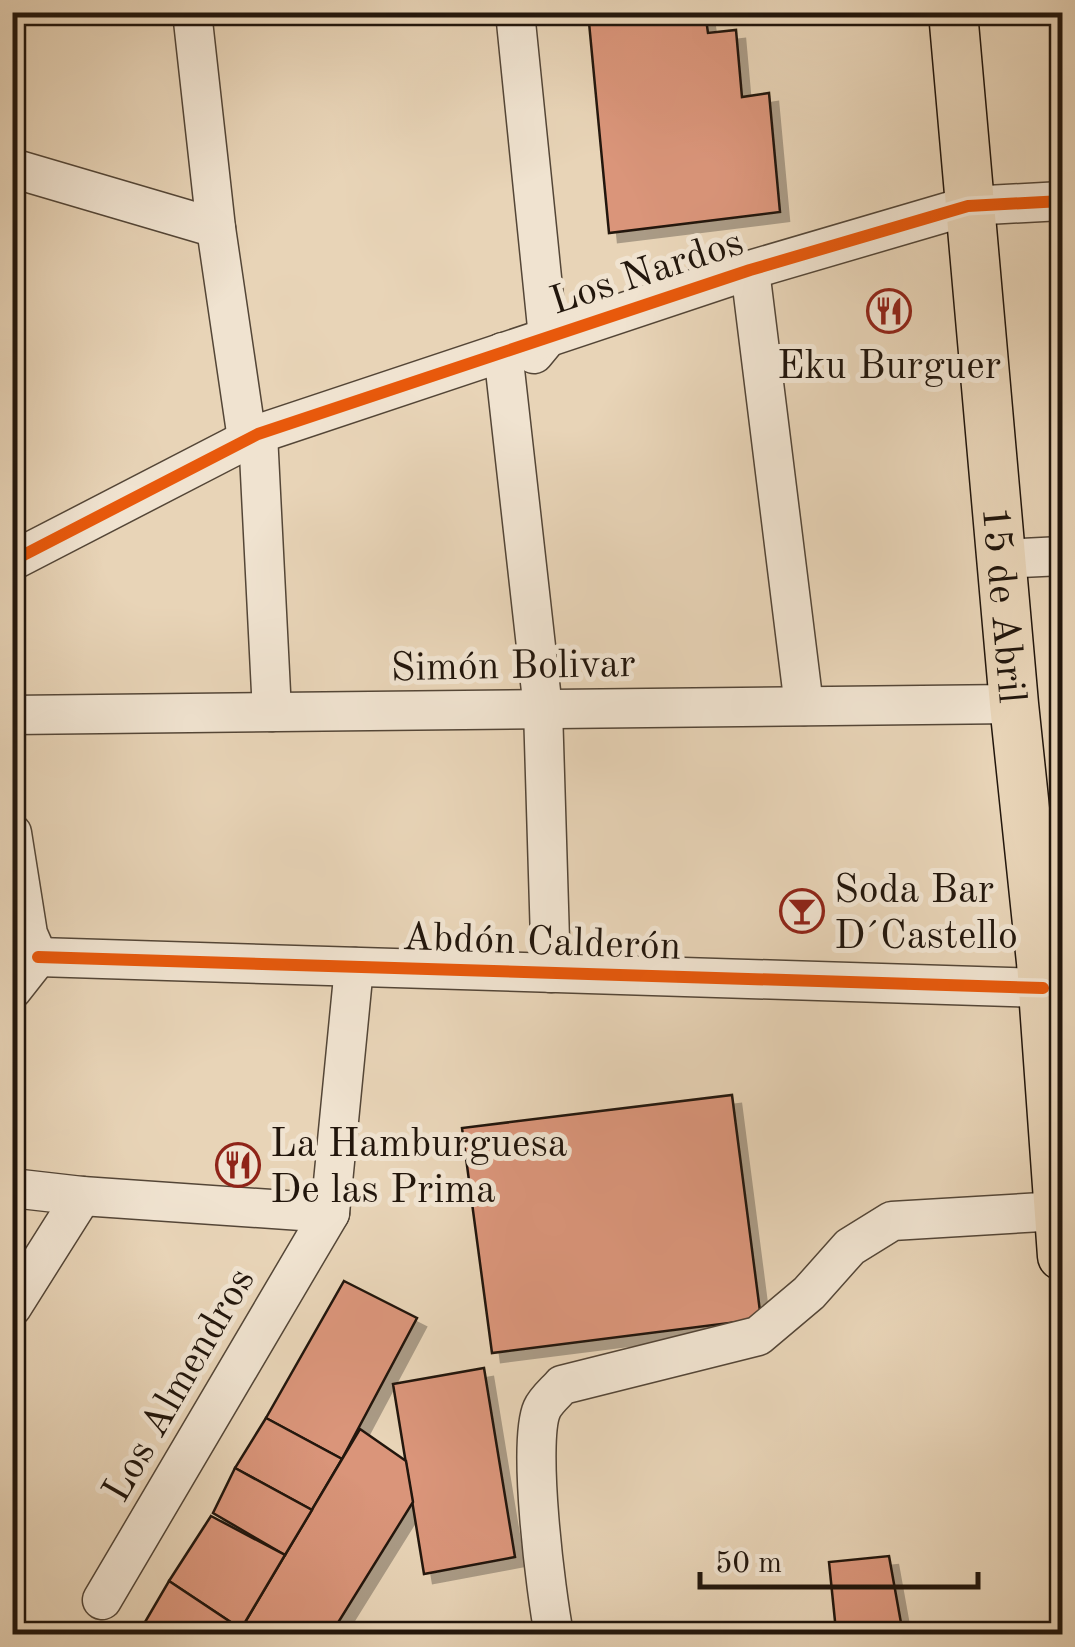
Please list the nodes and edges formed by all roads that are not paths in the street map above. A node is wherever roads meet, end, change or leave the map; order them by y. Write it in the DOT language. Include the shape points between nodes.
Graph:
graph roads {
  1 [pos="192,12"];
  2 [pos="515,12"];
  3 [pos="953,12"];
  4 [pos="12,168"];
  5 [pos="1062,202"];
  6 [pos="968,206"];
  7 [pos="216,228"];
  8 [pos="750,270"];
  9 [pos="528,348"];
  10 [pos="253,437"];
  11 [pos="1062,556"];
  12 [pos="1002,559"];
  13 [pos="12,561"];
  14 [pos="1014,704"];
  15 [pos="804,706"];
  16 [pos="543,709"];
  17 [pos="272,712"];
  18 [pos="12,715"];
  19 [pos="12,834"];
  20 [pos="26,942"];
  21 [pos="354,967"];
  22 [pos="1049,972"];
  23 [pos="551,973"];
  24 [pos="12,990"];
  25 [pos="12,1188"];
  26 [pos="82,1196"];
  27 [pos="330,1213"];
  28 [pos="1062,1243"];
  29 [pos="12,1307"];
  30 [pos="102,1600"];
  31 [pos="554,1634"];
  1 -- 7 [label="street"];
  2 -- 9 [label="street"];
  3 -- 6 [label="main road, 15 de Abril"];
  4 -- 7 [label="street"];
  5 -- 6 [label="street, Los Nardos"];
  6 -- 8 [label="street, Los Nardos"];
  6 -- 12 [label="main road, 15 de Abril"];
  7 -- 10 [label="street"];
  8 -- 9 [label="street, Los Nardos"];
  8 -- 15 [label="street"];
  9 -- 10 [label="street, Los Nardos"];
  9 -- 16 [label="street"];
  10 -- 13 [label="street, Los Nardos"];
  10 -- 17 [label="street"];
  11 -- 12 [label="street"];
  12 -- 14 [label="main road, 15 de Abril"];
  14 -- 15 [label="street, Simón Bolivar"];
  14 -- 22 [label="main road, 15 de Abril"];
  15 -- 16 [label="street, Simón Bolivar"];
  16 -- 17 [label="street, Simón Bolivar"];
  16 -- 23 [label="street"];
  17 -- 18 [label="street, Simón Bolivar"];
  19 -- 20 [label="street"];
  20 -- 21 [label="street, Abdón Calderón"];
  20 -- 24 [label="street"];
  21 -- 23 [label="street, Abdón Calderón"];
  21 -- 27 [label="street"];
  22 -- 23 [label="street, Abdón Calderón"];
  22 -- 28 [label="main road, 15 de Abril"];
  25 -- 26 [label="street"];
  26 -- 27 [label="street"];
  26 -- 29 [label="street"];
  27 -- 30 [label="street, Los Almendros"];
  28 -- 31 [label="street" via="892,1221 850,1247 758,1336 562,1385 542,1407 536,1437"];
}
